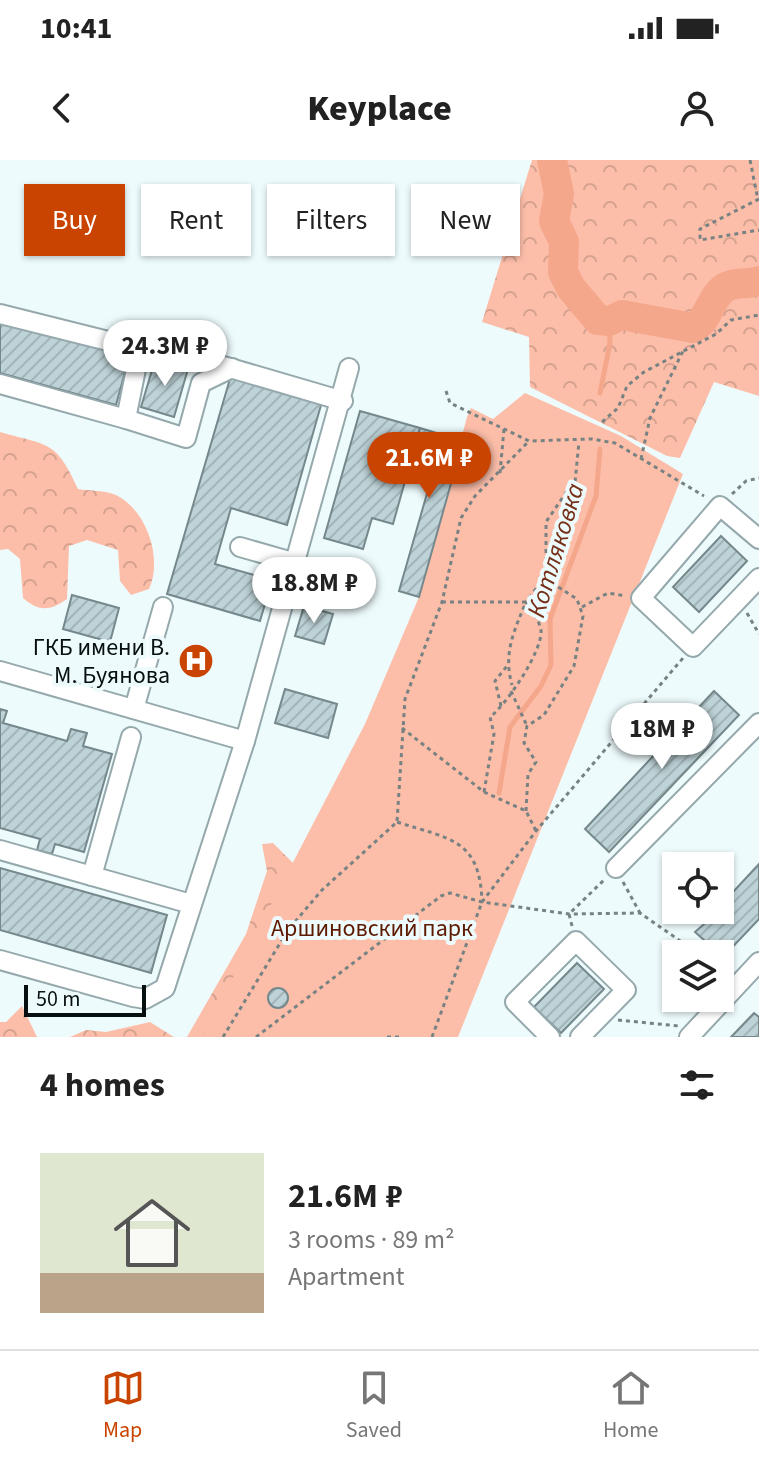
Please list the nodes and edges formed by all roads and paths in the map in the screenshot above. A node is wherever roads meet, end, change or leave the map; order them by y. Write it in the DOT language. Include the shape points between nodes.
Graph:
graph roads {
  1 [pos="750,160"];
  2 [pos="758,199"];
  3 [pos="759,230"];
  4 [pos="0,314"];
  5 [pos="759,315"];
  6 [pos="140,349"];
  7 [pos="684,350"];
  8 [pos="232,368"];
  9 [pos="349,368"];
  10 [pos="0,384"];
  11 [pos="446,391"];
  12 [pos="343,401"];
  13 [pos="126,419"];
  14 [pos="602,422"];
  15 [pos="504,429"];
  16 [pos="529,441"];
  17 [pos="579,442"];
  18 [pos="641,459"];
  19 [pos="500,474"];
  20 [pos="759,478"];
  21 [pos="575,479"];
  22 [pos="720,506"];
  23 [pos="759,539"];
  24 [pos="240,547"];
  25 [pos="296,563"];
  26 [pos="547,572"];
  27 [pos="544,578"];
  28 [pos="759,578"];
  29 [pos="641,598"];
  30 [pos="442,602"];
  31 [pos="526,602"];
  32 [pos="163,607"];
  33 [pos="582,607"];
  34 [pos="693,647"];
  35 [pos="507,666"];
  36 [pos="0,671"];
  37 [pos="512,689"];
  38 [pos="501,708"];
  39 [pos="134,709"];
  40 [pos="759,723"];
  41 [pos="527,726"];
  42 [pos="402,728"];
  43 [pos="131,737"];
  44 [pos="245,741"];
  45 [pos="484,792"];
  46 [pos="526,811"];
  47 [pos="397,822"];
  48 [pos="536,831"];
  49 [pos="0,850"];
  50 [pos="616,868"];
  51 [pos="92,876"];
  52 [pos="482,902"];
  53 [pos="191,904"];
  54 [pos="640,913"];
  55 [pos="569,914"];
  56 [pos="679,940"];
  57 [pos="576,941"];
  58 [pos="0,960"];
  59 [pos="759,962"];
  60 [pos="598,1018"];
  61 [pos="694,1032"];
  62 [pos="223,1037"];
  63 [pos="256,1037"];
  64 [pos="387,1037"];
  65 [pos="400,1037"];
  66 [pos="432,1037"];
  67 [pos="550,1037"];
  68 [pos="580,1037"];
  1 -- 2 [label="path"];
  2 -- 3 [label="path" via="700,229 700,240"];
  4 -- 6 [label="lane"];
  5 -- 7 [label="path" via="731,320"];
  6 -- 8 [label="lane" via="148,344"];
  6 -- 13 [label="lane"];
  7 -- 14 [label="path" via="627,386 618,408"];
  7 -- 18 [label="path" via="650,418"];
  8 -- 12 [label="lane"];
  8 -- 13 [label="lane" via="201,383 186,438"];
  9 -- 12 [label="lane"];
  10 -- 13 [label="lane"];
  11 -- 15 [label="path" via="450,403"];
  12 -- 25 [label="lane"];
  15 -- 16 [label="path"];
  15 -- 19 [label="path"];
  16 -- 17 [label="path"];
  16 -- 19 [label="path"];
  17 -- 18 [label="path" via="603,440"];
  17 -- 21 [label="path"];
  18 -- 22 [label="path"];
  19 -- 30 [label="path" via="475,496 461,518"];
  20 -- 22 [label="path" via="746,481"];
  21 -- 26 [label="path" via="571,523"];
  21 -- 26 [label="path" via="546,522"];
  22 -- 23 [label="lane"];
  22 -- 29 [label="lane"];
  24 -- 25 [label="lane"];
  25 -- 44 [label="lane"];
  26 -- 27 [label="path"];
  27 -- 31 [label="path"];
  27 -- 33 [label="path" via="568,591"];
  28 -- 34 [label="lane"];
  29 -- 33 [label="path" via="608,593"];
  29 -- 34 [label="lane"];
  30 -- 31 [label="path"];
  30 -- 42 [label="path" via="405,699"];
  31 -- 35 [label="path"];
  31 -- 37 [label="path" via="541,629 537,652"];
  32 -- 39 [label="lane"];
  33 -- 41 [label="path" via="574,666 544,715"];
  34 -- 48 [label="path"];
  35 -- 37 [label="path"];
  35 -- 38 [label="path" via="495,681"];
  36 -- 39 [label="lane"];
  37 -- 38 [label="path"];
  37 -- 41 [label="path"];
  38 -- 45 [label="path" via="490,717 494,734"];
  39 -- 44 [label="lane"];
  40 -- 50 [label="lane"];
  41 -- 46 [label="path" via="524,743 536,762 528,774"];
  42 -- 45 [label="path"];
  42 -- 47 [label="path"];
  43 -- 51 [label="lane"];
  44 -- 53 [label="lane"];
  45 -- 46 [label="path"];
  46 -- 48 [label="path"];
  47 -- 52 [label="path" via="454,840 467,850 479,870"];
  47 -- 62 [label="path" via="322,890 288,930"];
  48 -- 52 [label="path"];
  49 -- 51 [label="lane"];
  50 -- 54 [label="path"];
  50 -- 55 [label="path"];
  51 -- 53 [label="lane"];
  52 -- 55 [label="path"];
  52 -- 63 [label="path" via="450,893 441,896"];
  52 -- 66 [label="path"];
  53 -- 58 [label="lane" via="165,988 145,999"];
  54 -- 55 [label="path"];
  54 -- 56 [label="path"];
  55 -- 57 [label="path"];
  57 -- 60 [label="lane" via="626,990"];
  57 -- 67 [label="lane" via="515,1002"];
  59 -- 61 [label="lane"];
  60 -- 61 [label="path"];
  60 -- 68 [label="lane"];
  64 -- 65 [label="path"];
}
